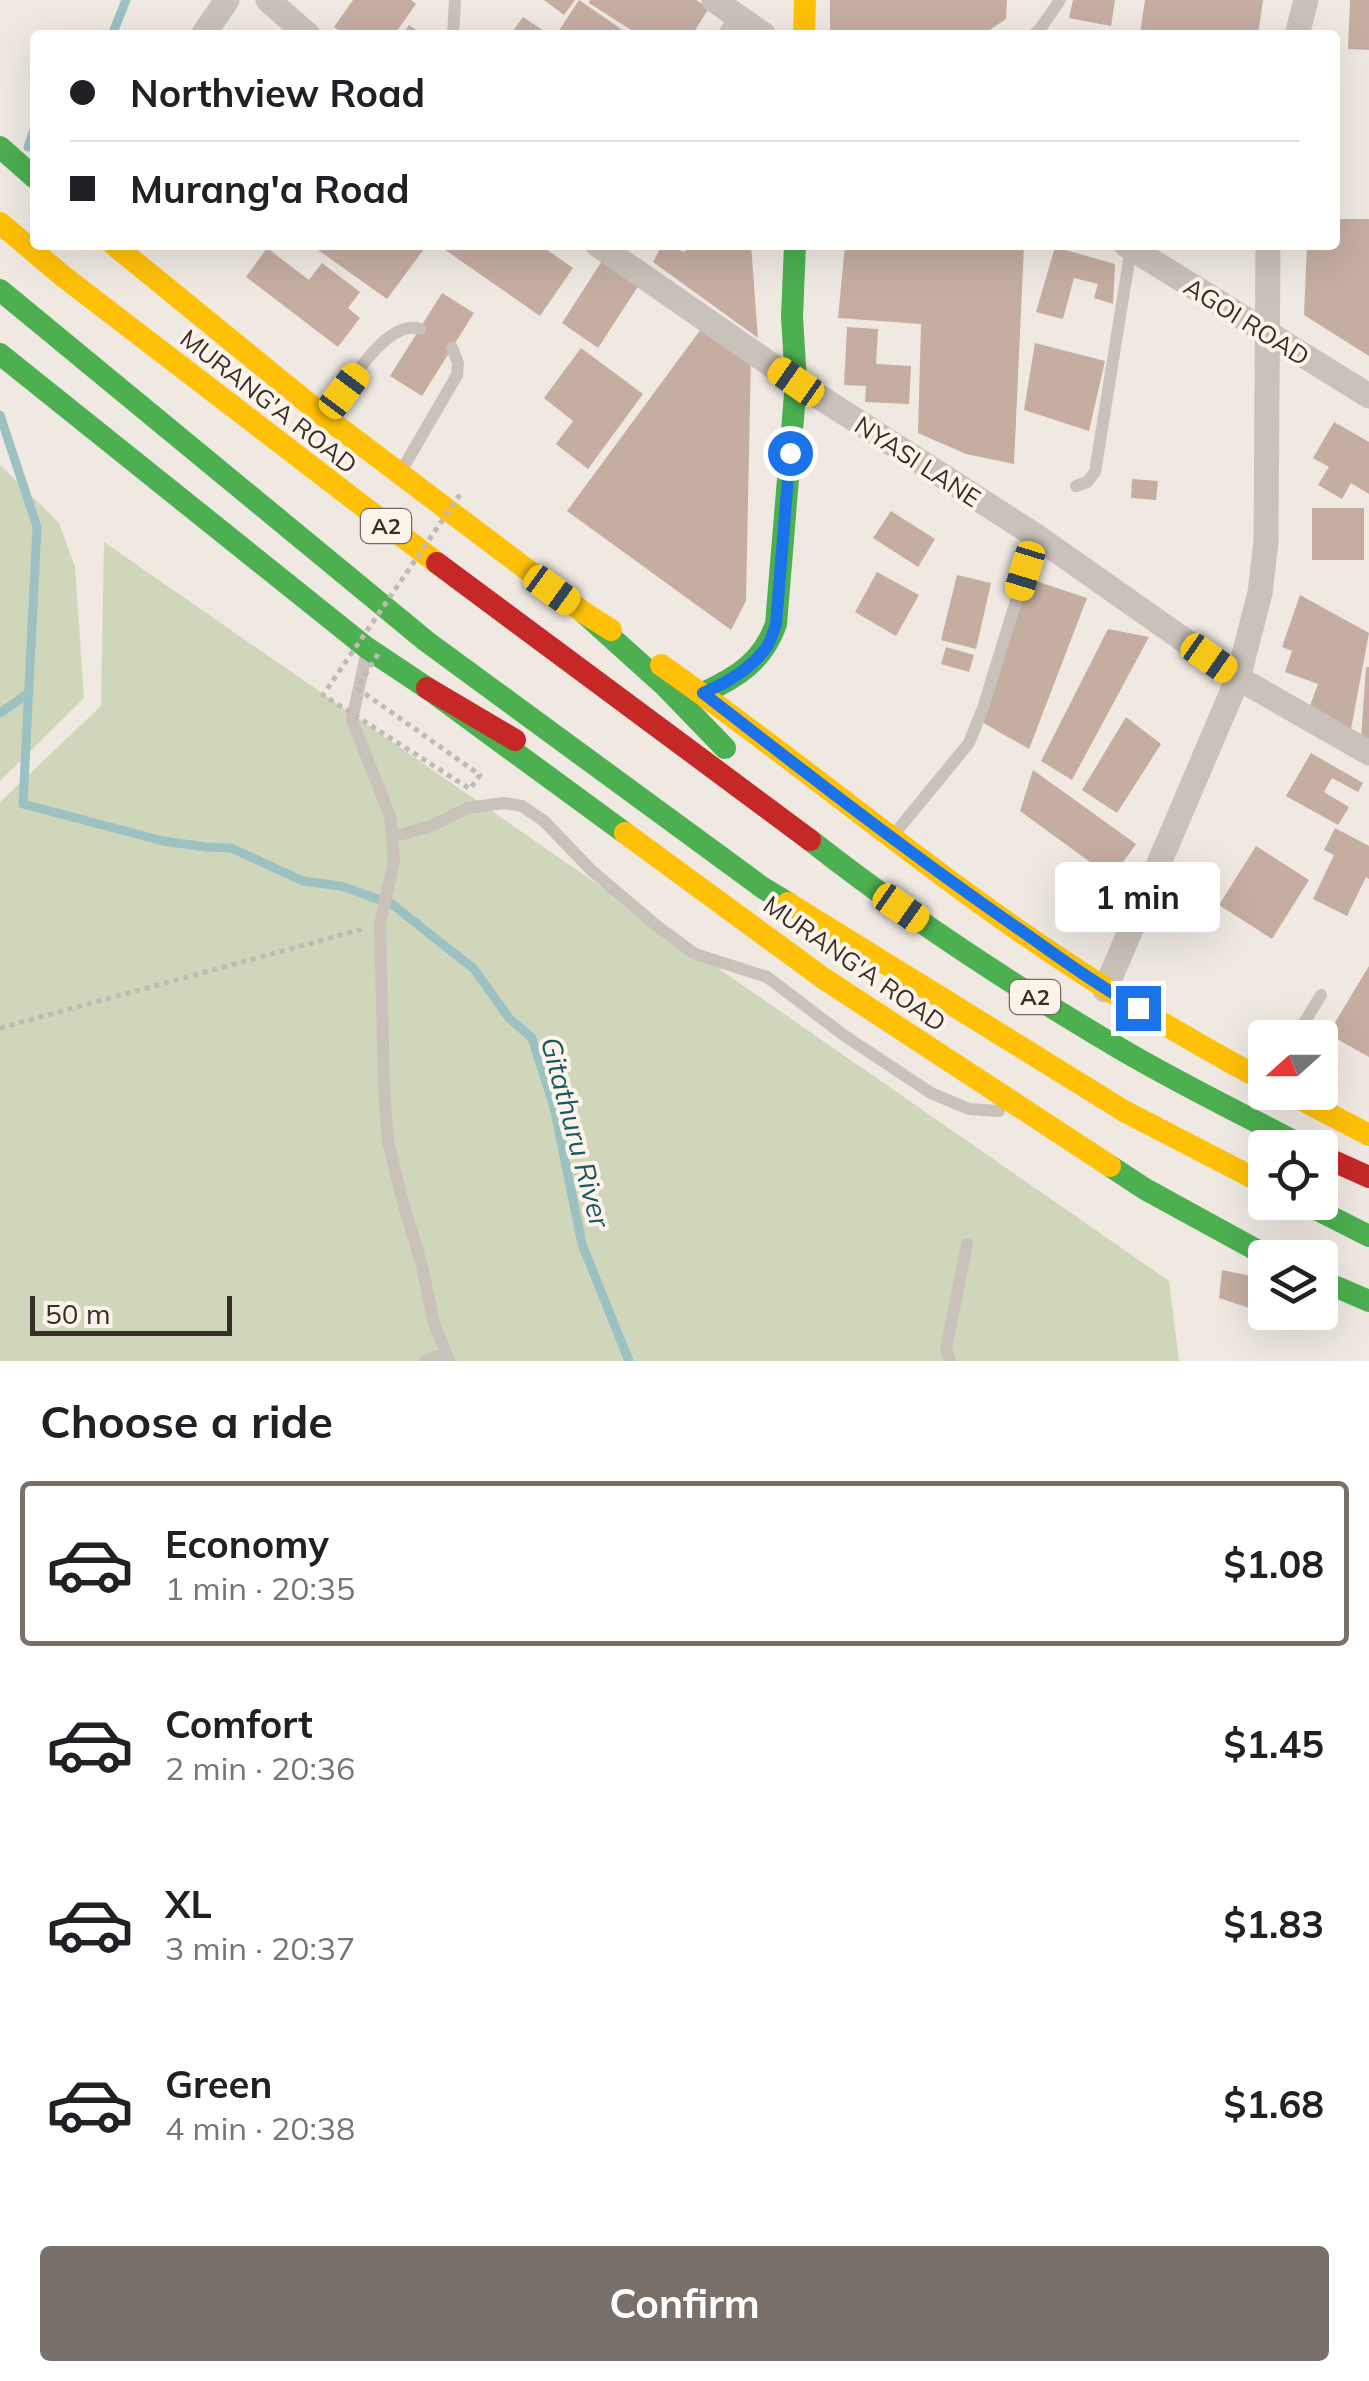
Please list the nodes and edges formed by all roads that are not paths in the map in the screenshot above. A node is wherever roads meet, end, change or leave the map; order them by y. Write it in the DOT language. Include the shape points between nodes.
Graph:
graph roads {
  1 [pos="228,0"];
  2 [pos="268,0"];
  3 [pos="455,0"];
  4 [pos="714,0"];
  5 [pos="805,0"];
  6 [pos="1060,0"];
  7 [pos="1306,0"];
  8 [pos="729,25"];
  9 [pos="207,30"];
  10 [pos="302,30"];
  11 [pos="453,30"];
  12 [pos="804,30"];
  13 [pos="1039,30"];
  14 [pos="1298,30"];
  15 [pos="0,148"];
  16 [pos="30,174"];
  17 [pos="0,223"];
  18 [pos="30,248"];
  19 [pos="33,250"];
  20 [pos="120,250"];
  21 [pos="605,250"];
  22 [pos="795,250"];
  23 [pos="1127,250"];
  24 [pos="1134,250"];
  25 [pos="1268,250"];
  26 [pos="0,290"];
  27 [pos="420,329"];
  28 [pos="1267,333"];
  29 [pos="452,348"];
  30 [pos="0,354"];
  31 [pos="796,382"];
  32 [pos="1369,396"];
  33 [pos="325,417"];
  34 [pos="400,475"];
  35 [pos="1076,486"];
  36 [pos="1036,536"];
  37 [pos="583,612"];
  38 [pos="373,651"];
  39 [pos="1238,678"];
  40 [pos="427,688"];
  41 [pos="703,693"];
  42 [pos="1369,753"];
  43 [pos="781,818"];
  44 [pos="392,837"];
  45 [pos="891,837"];
  46 [pos="763,888"];
  47 [pos="1106,990"];
  48 [pos="1321,995"];
  49 [pos="1306,1020"];
  50 [pos="1248,1072"];
  51 [pos="1321,1110"];
  52 [pos="1026,1113"];
  53 [pos="1272,1130"];
  54 [pos="1369,1135"];
  55 [pos="1338,1162"];
  56 [pos="1248,1175"];
  57 [pos="1369,1177"];
  58 [pos="1337,1220"];
  59 [pos="1369,1236"];
  60 [pos="968,1244"];
  61 [pos="1248,1245"];
  62 [pos="1338,1287"];
  63 [pos="1369,1300"];
  64 [pos="447,1357"];
  65 [pos="424,1361"];
  66 [pos="950,1361"];
  1 -- 9 [label="street"];
  2 -- 10 [label="street"];
  3 -- 11 [label="lane"];
  4 -- 8 [label="street"];
  5 -- 12 [label="main road"];
  6 -- 13 [label="lane"];
  7 -- 14 [label="street"];
  15 -- 16 [label="main road"];
  17 -- 18 [label="main road, MURANG'A ROAD / A2"];
  19 -- 43 [label="main road, MURANG'A ROAD / A2" via="360,506"];
  20 -- 33 [label="main road, MURANG'A ROAD"];
  21 -- 31 [label="street, NYASI LANE"];
  22 -- 31 [label="main road"];
  23 -- 35 [label="lane" via="1095,472"];
  24 -- 28 [label="street, AGOI ROAD"];
  25 -- 28 [label="street"];
  26 -- 46 [label="main road, MURANG'A ROAD / A2" via="426,642"];
  27 -- 33 [label="lane" via="410,326 382,340"];
  28 -- 32 [label="street, AGOI ROAD"];
  28 -- 39 [label="street" via="1266,542"];
  29 -- 34 [label="lane" via="457,375"];
  30 -- 38 [label="main road, MURANG'A ROAD"];
  31 -- 36 [label="street, NYASI LANE"];
  31 -- 41 [label="main road" via="776,624 767,648"];
  33 -- 34 [label="main road, MURANG'A ROAD"];
  34 -- 37 [label="main road, MURANG'A ROAD"];
  36 -- 39 [label="street, NYASI LANE"];
  36 -- 45 [label="lane" via="969,743"];
  37 -- 41 [label="main road, MURANG'A ROAD"];
  37 -- 43 [label="main road" via="744,768"];
  38 -- 40 [label="main road, MURANG'A ROAD"];
  38 -- 44 [label="lane" via="352,720"];
  39 -- 42 [label="street, NYASI LANE"];
  39 -- 47 [label="street"];
  40 -- 46 [label="main road"];
  40 -- 52 [label="main road, MURANG'A ROAD" via="824,978"];
  41 -- 45 [label="main road, MURANG'A ROAD"];
  43 -- 53 [label="main road, MURANG'A ROAD / A2" via="990,969"];
  44 -- 52 [label="lane" via="467,808 522,806 695,954 767,976 931,1093 969,1109"];
  44 -- 64 [label="lane" via="394,862 380,924 388,1142"];
  45 -- 47 [label="main road, MURANG'A ROAD"];
  46 -- 56 [label="main road, MURANG'A ROAD / A2" via="1124,1111"];
  47 -- 50 [label="main road, MURANG'A ROAD"];
  48 -- 49 [label="lane"];
  51 -- 54 [label="main road"];
  52 -- 61 [label="main road, MURANG'A ROAD"];
  55 -- 57 [label="main road"];
  58 -- 59 [label="main road"];
  60 -- 66 [label="lane" via="946,1349"];
  62 -- 63 [label="main road"];
  64 -- 65 [label="lane"];
}
